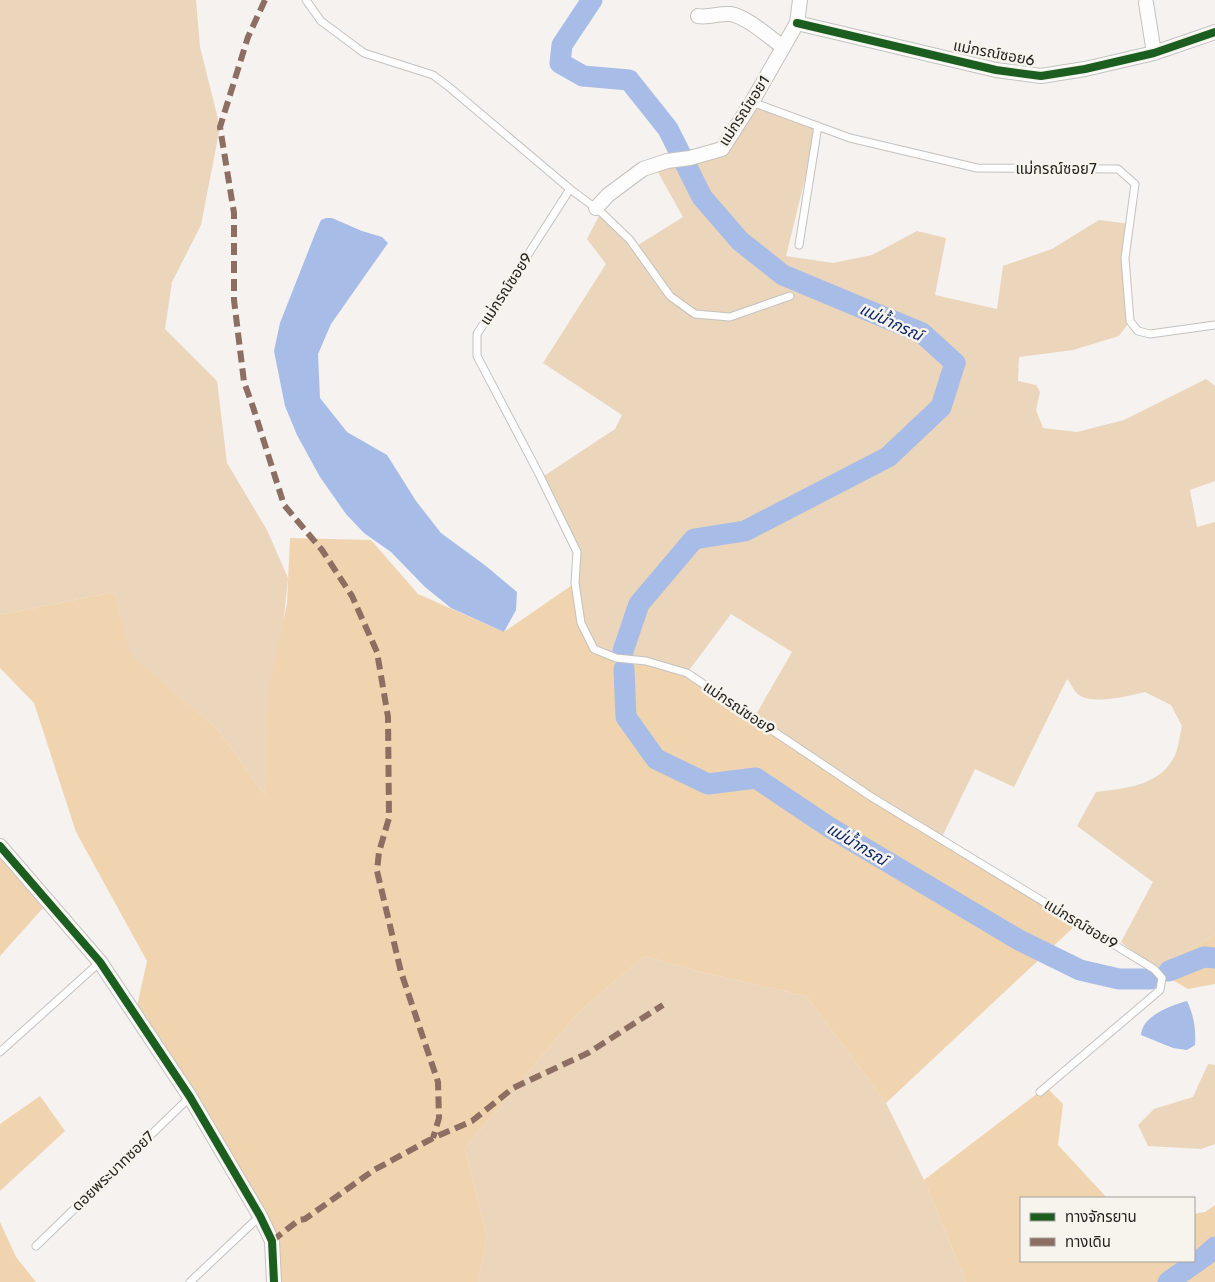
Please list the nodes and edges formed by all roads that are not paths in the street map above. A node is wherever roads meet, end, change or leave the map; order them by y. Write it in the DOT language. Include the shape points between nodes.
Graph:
graph roads {
  1 [pos="306,0"];
  2 [pos="800,0"];
  3 [pos="1146,3"];
  4 [pos="698,16"];
  5 [pos="797,23"];
  6 [pos="1215,32"];
  7 [pos="783,46"];
  8 [pos="1154,53"];
  9 [pos="752,102"];
  10 [pos="818,126"];
  11 [pos="570,189"];
  12 [pos="596,208"];
  13 [pos="799,245"];
  14 [pos="790,296"];
  15 [pos="1215,325"];
  16 [pos="0,846"];
  17 [pos="100,962"];
  18 [pos="0,1052"];
  19 [pos="1040,1092"];
  20 [pos="190,1097"];
  21 [pos="260,1216"];
  22 [pos="36,1246"];
  23 [pos="190,1282"];
  24 [pos="274,1282"];
  1 -- 11 [label="lane" via="321,21 364,53 433,75"];
  2 -- 5 [label="street, แม่กรณ์ซอย1"];
  3 -- 8 [label="street"];
  4 -- 7 [label="street" via="729,14 739,17"];
  5 -- 7 [label="street, แม่กรณ์ซอย1"];
  5 -- 8 [label="street, แม่กรณ์ซอย6" via="996,70 1041,76"];
  6 -- 8 [label="street, แม่กรณ์ซอย6"];
  7 -- 9 [label="street, แม่กรณ์ซอย1"];
  9 -- 10 [label="lane, แม่กรณ์ซอย7"];
  9 -- 12 [label="street, แม่กรณ์ซอย1" via="722,149 643,169"];
  10 -- 13 [label="lane"];
  10 -- 15 [label="lane, แม่กรณ์ซอย7" via="850,138 977,168 1118,169 1135,184 1124,258 1130,321 1138,331 1150,334"];
  11 -- 12 [label="lane"];
  11 -- 19 [label="lane, แม่กรณ์ซอย9" via="477,334 477,356 577,552 575,583 585,631 594,648 616,658 687,673 870,796 1154,969 1162,978 1160,990"];
  12 -- 14 [label="lane" via="630,240 670,296 695,314 730,317"];
  16 -- 17 [label="street"];
  17 -- 18 [label="lane"];
  17 -- 20 [label="street"];
  20 -- 21 [label="street"];
  20 -- 22 [label="lane, ดอยพระบาทซอย7"];
  21 -- 23 [label="lane"];
  21 -- 24 [label="street" via="272,1241"];
}
